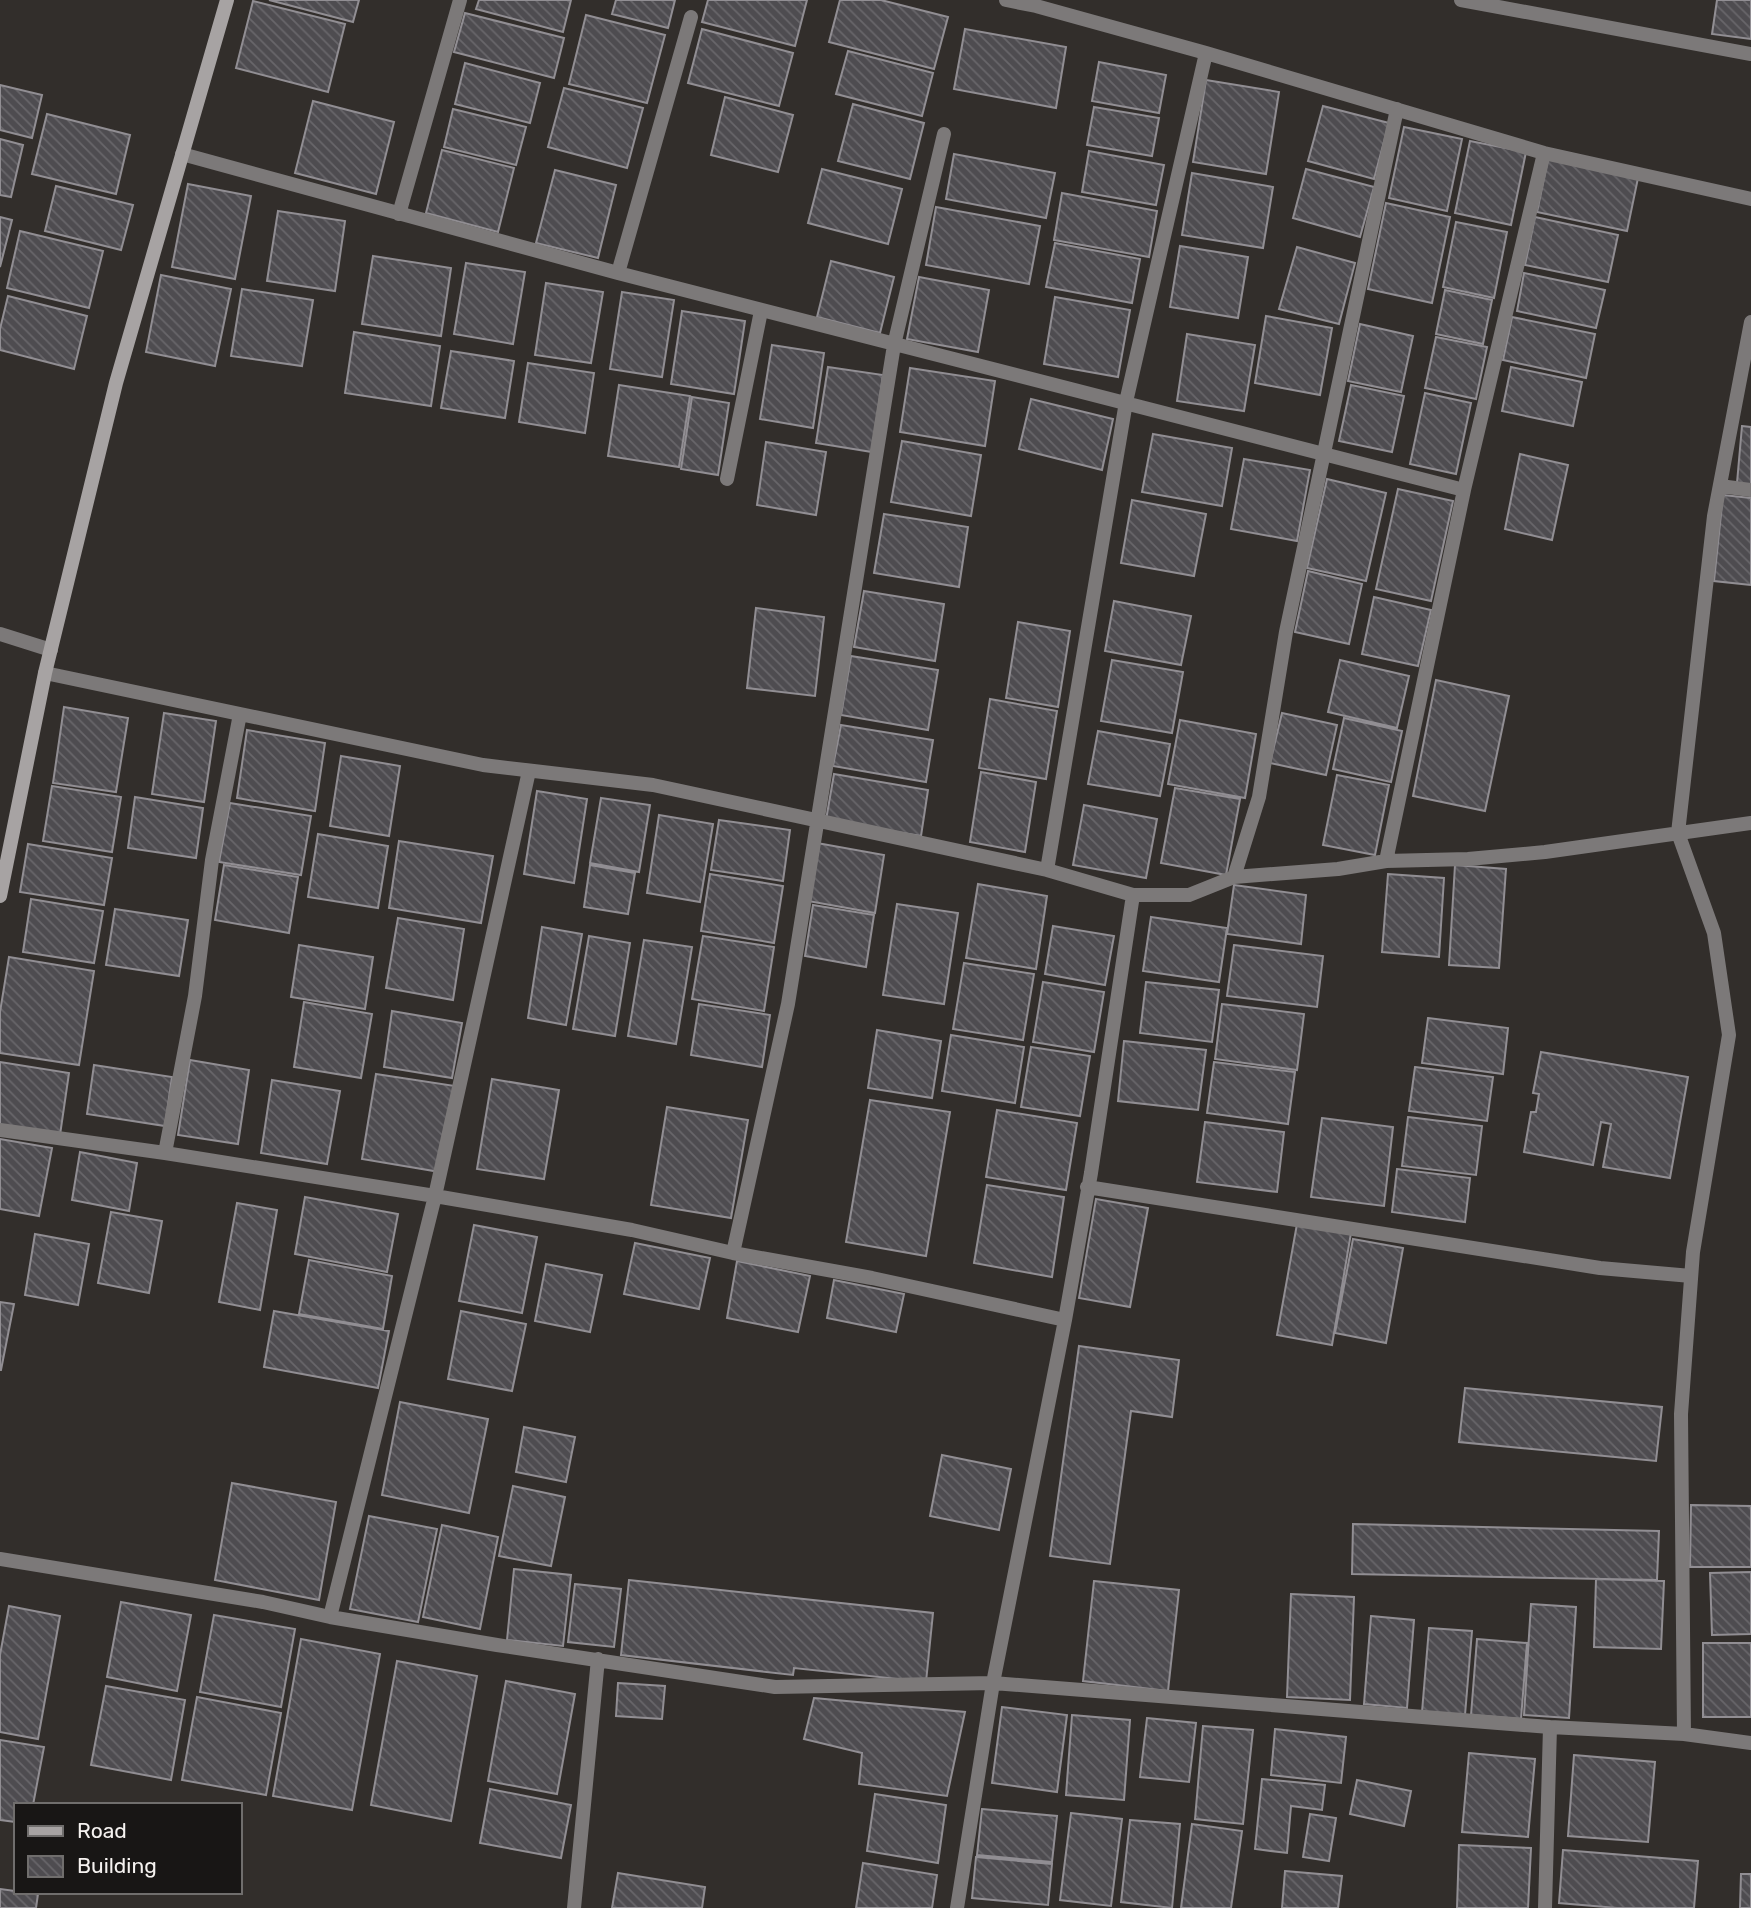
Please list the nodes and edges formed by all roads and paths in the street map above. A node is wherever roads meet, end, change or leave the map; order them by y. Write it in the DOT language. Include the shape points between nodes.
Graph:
graph roads {
  1 [pos="227,0"];
  2 [pos="460,0"];
  3 [pos="1006,0"];
  4 [pos="1461,0"];
  5 [pos="691,17"];
  6 [pos="1206,53"];
  7 [pos="1751,54"];
  8 [pos="1397,109"];
  9 [pos="944,134"];
  10 [pos="1544,153"];
  11 [pos="182,154"];
  12 [pos="1751,199"];
  13 [pos="399,214"];
  14 [pos="618,273"];
  15 [pos="761,311"];
  16 [pos="1751,321"];
  17 [pos="894,345"];
  18 [pos="1126,402"];
  19 [pos="1325,453"];
  20 [pos="727,479"];
  21 [pos="1720,486"];
  22 [pos="1464,490"];
  23 [pos="1751,491"];
  24 [pos="0,634"];
  25 [pos="51,650"];
  26 [pos="44,673"];
  27 [pos="240,715"];
  28 [pos="529,771"];
  29 [pos="816,822"];
  30 [pos="1751,822"];
  31 [pos="1678,833"];
  32 [pos="1386,861"];
  33 [pos="1047,870"];
  34 [pos="1234,877"];
  35 [pos="1133,895"];
  36 [pos="0,896"];
  37 [pos="0,1130"];
  38 [pos="165,1153"];
  39 [pos="1087,1187"];
  40 [pos="435,1196"];
  41 [pos="733,1253"];
  42 [pos="1692,1276"];
  43 [pos="1065,1320"];
  44 [pos="0,1559"];
  45 [pos="330,1617"];
  46 [pos="598,1659"];
  47 [pos="993,1683"];
  48 [pos="1550,1727"];
  49 [pos="1684,1734"];
  50 [pos="1751,1743"];
  51 [pos="575,1908"];
  52 [pos="957,1908"];
  53 [pos="1545,1908"];
  1 -- 11 [label="street"];
  2 -- 13 [label="street"];
  3 -- 6 [label="street"];
  4 -- 7 [label="street"];
  5 -- 14 [label="street"];
  6 -- 8 [label="street"];
  6 -- 18 [label="street"];
  8 -- 10 [label="street"];
  8 -- 19 [label="street"];
  9 -- 17 [label="street"];
  10 -- 12 [label="street"];
  10 -- 22 [label="street"];
  11 -- 13 [label="street"];
  11 -- 25 [label="street" via="116,383"];
  13 -- 14 [label="street"];
  14 -- 15 [label="street"];
  15 -- 17 [label="street"];
  15 -- 20 [label="street"];
  16 -- 21 [label="street"];
  17 -- 18 [label="street"];
  17 -- 29 [label="street"];
  18 -- 19 [label="street"];
  18 -- 33 [label="street"];
  19 -- 22 [label="street"];
  19 -- 34 [label="street" via="1286,632 1259,797"];
  21 -- 23 [label="street"];
  21 -- 31 [label="street"];
  22 -- 32 [label="street"];
  24 -- 25 [label="street"];
  25 -- 26 [label="street"];
  26 -- 27 [label="street"];
  26 -- 36 [label="street"];
  27 -- 28 [label="street"];
  27 -- 38 [label="street"];
  28 -- 29 [label="street" via="653,785"];
  28 -- 40 [label="street"];
  29 -- 33 [label="street"];
  29 -- 41 [label="street" via="788,1004"];
  30 -- 31 [label="street"];
  31 -- 32 [label="street" via="1545,852"];
  31 -- 42 [label="street" via="1714,933 1729,1035"];
  32 -- 34 [label="street"];
  33 -- 35 [label="street"];
  34 -- 35 [label="street" via="1189,895"];
  35 -- 39 [label="street"];
  37 -- 38 [label="street"];
  38 -- 40 [label="street"];
  39 -- 42 [label="street" via="1600,1268"];
  39 -- 43 [label="street"];
  40 -- 41 [label="street" via="632,1230"];
  40 -- 45 [label="street"];
  41 -- 43 [label="street"];
  42 -- 49 [label="street" via="1681,1414"];
  43 -- 47 [label="street"];
  44 -- 45 [label="street"];
  45 -- 46 [label="street"];
  46 -- 47 [label="street" via="775,1687"];
  46 -- 51 [label="street"];
  47 -- 48 [label="street"];
  47 -- 52 [label="street"];
  48 -- 49 [label="street"];
  48 -- 53 [label="street"];
  49 -- 50 [label="street"];
}
